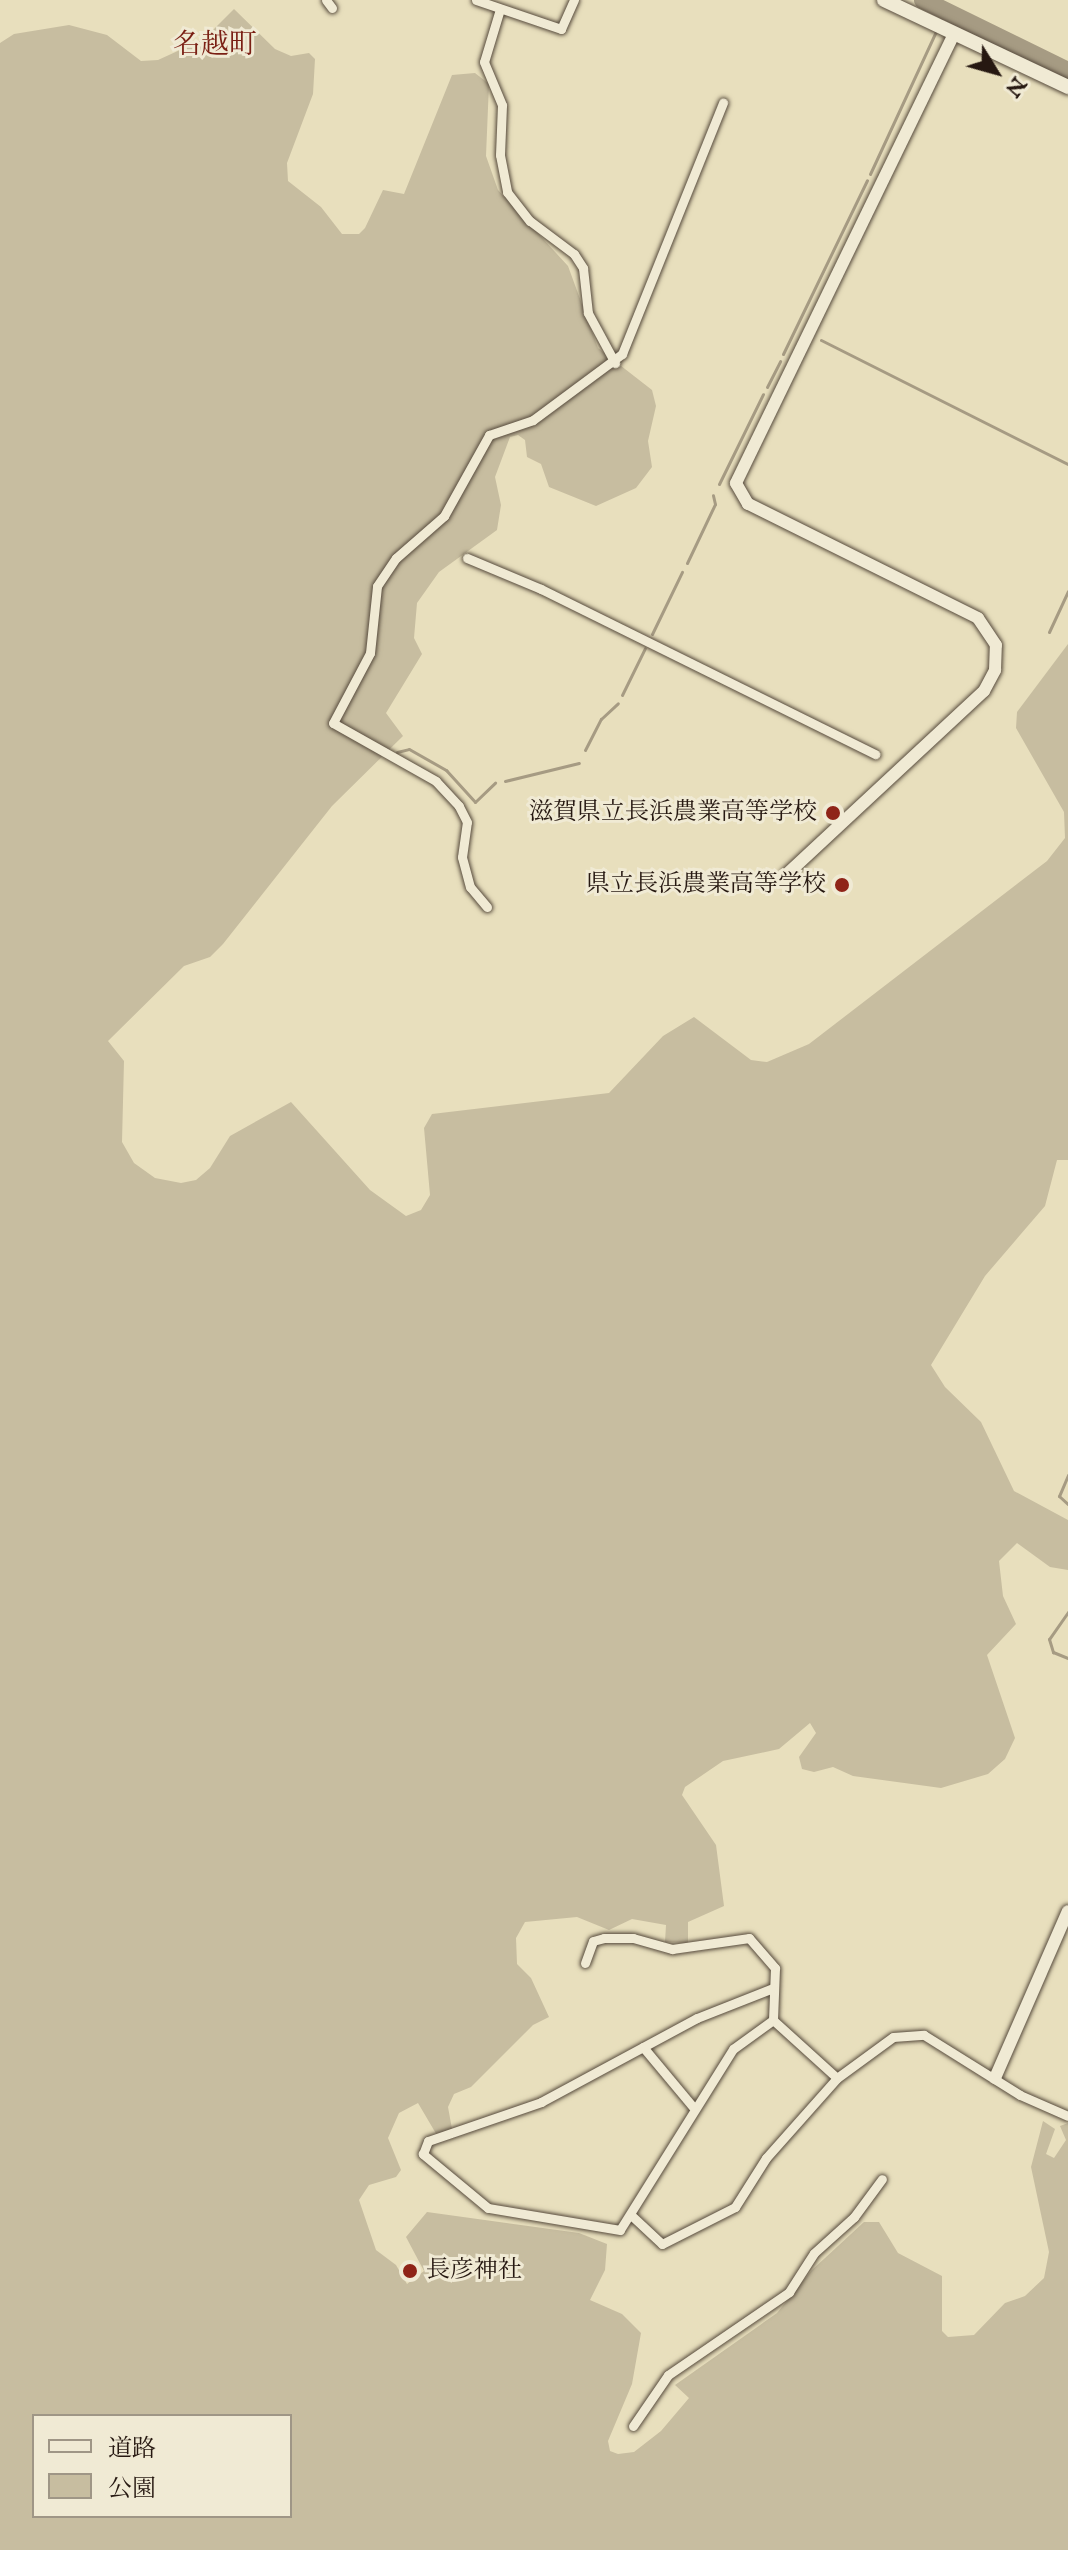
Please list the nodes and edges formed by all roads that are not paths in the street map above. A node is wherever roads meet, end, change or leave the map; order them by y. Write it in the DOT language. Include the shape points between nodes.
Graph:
graph roads {
  1 [pos="476,0"];
  2 [pos="574,0"];
  3 [pos="884,0"];
  4 [pos="500,9"];
  5 [pos="945,30"];
  6 [pos="1068,87"];
  7 [pos="723,103"];
  8 [pos="615,363"];
  9 [pos="467,558"];
  10 [pos="875,754"];
  11 [pos="786,875"];
  12 [pos="487,907"];
  13 [pos="1068,1911"];
  14 [pos="585,1963"];
  15 [pos="773,1988"];
  16 [pos="773,2020"];
  17 [pos="643,2047"];
  18 [pos="837,2078"];
  19 [pos="995,2078"];
  20 [pos="693,2107"];
  21 [pos="1068,2116"];
  22 [pos="882,2179"];
  23 [pos="632,2216"];
  24 [pos="633,2426"];
  1 -- 4 [label="street"];
  2 -- 4 [label="street" via="561,29"];
  3 -- 5 [label="main road"];
  4 -- 8 [label="street" via="484,62 502,105 500,155 507,192 530,221 574,254 583,268 588,313"];
  5 -- 6 [label="main road"];
  5 -- 11 [label="street" via="736,483 748,504 978,618 996,645 995,670 984,691"];
  7 -- 8 [label="street"];
  8 -- 12 [label="street" via="533,420 489,435 444,516 396,558 377,586 370,653 333,723 436,781 459,806 467,822 462,857 470,887"];
  9 -- 10 [label="street" via="541,589"];
  13 -- 19 [label="street"];
  14 -- 15 [label="street" via="593,1941 604,1938 633,1938 672,1949 749,1938 775,1968"];
  15 -- 16 [label="street"];
  15 -- 17 [label="street"];
  16 -- 18 [label="street"];
  16 -- 20 [label="street" via="733,2049"];
  17 -- 20 [label="street"];
  17 -- 23 [label="street" via="541,2102 428,2141 423,2154 488,2208 620,2230"];
  18 -- 19 [label="street" via="893,2037 924,2035"];
  18 -- 23 [label="street" via="766,2158 735,2207 662,2244"];
  19 -- 21 [label="street"];
  20 -- 23 [label="street"];
  22 -- 24 [label="street" via="854,2217 814,2253 789,2292 668,2375"];
}
